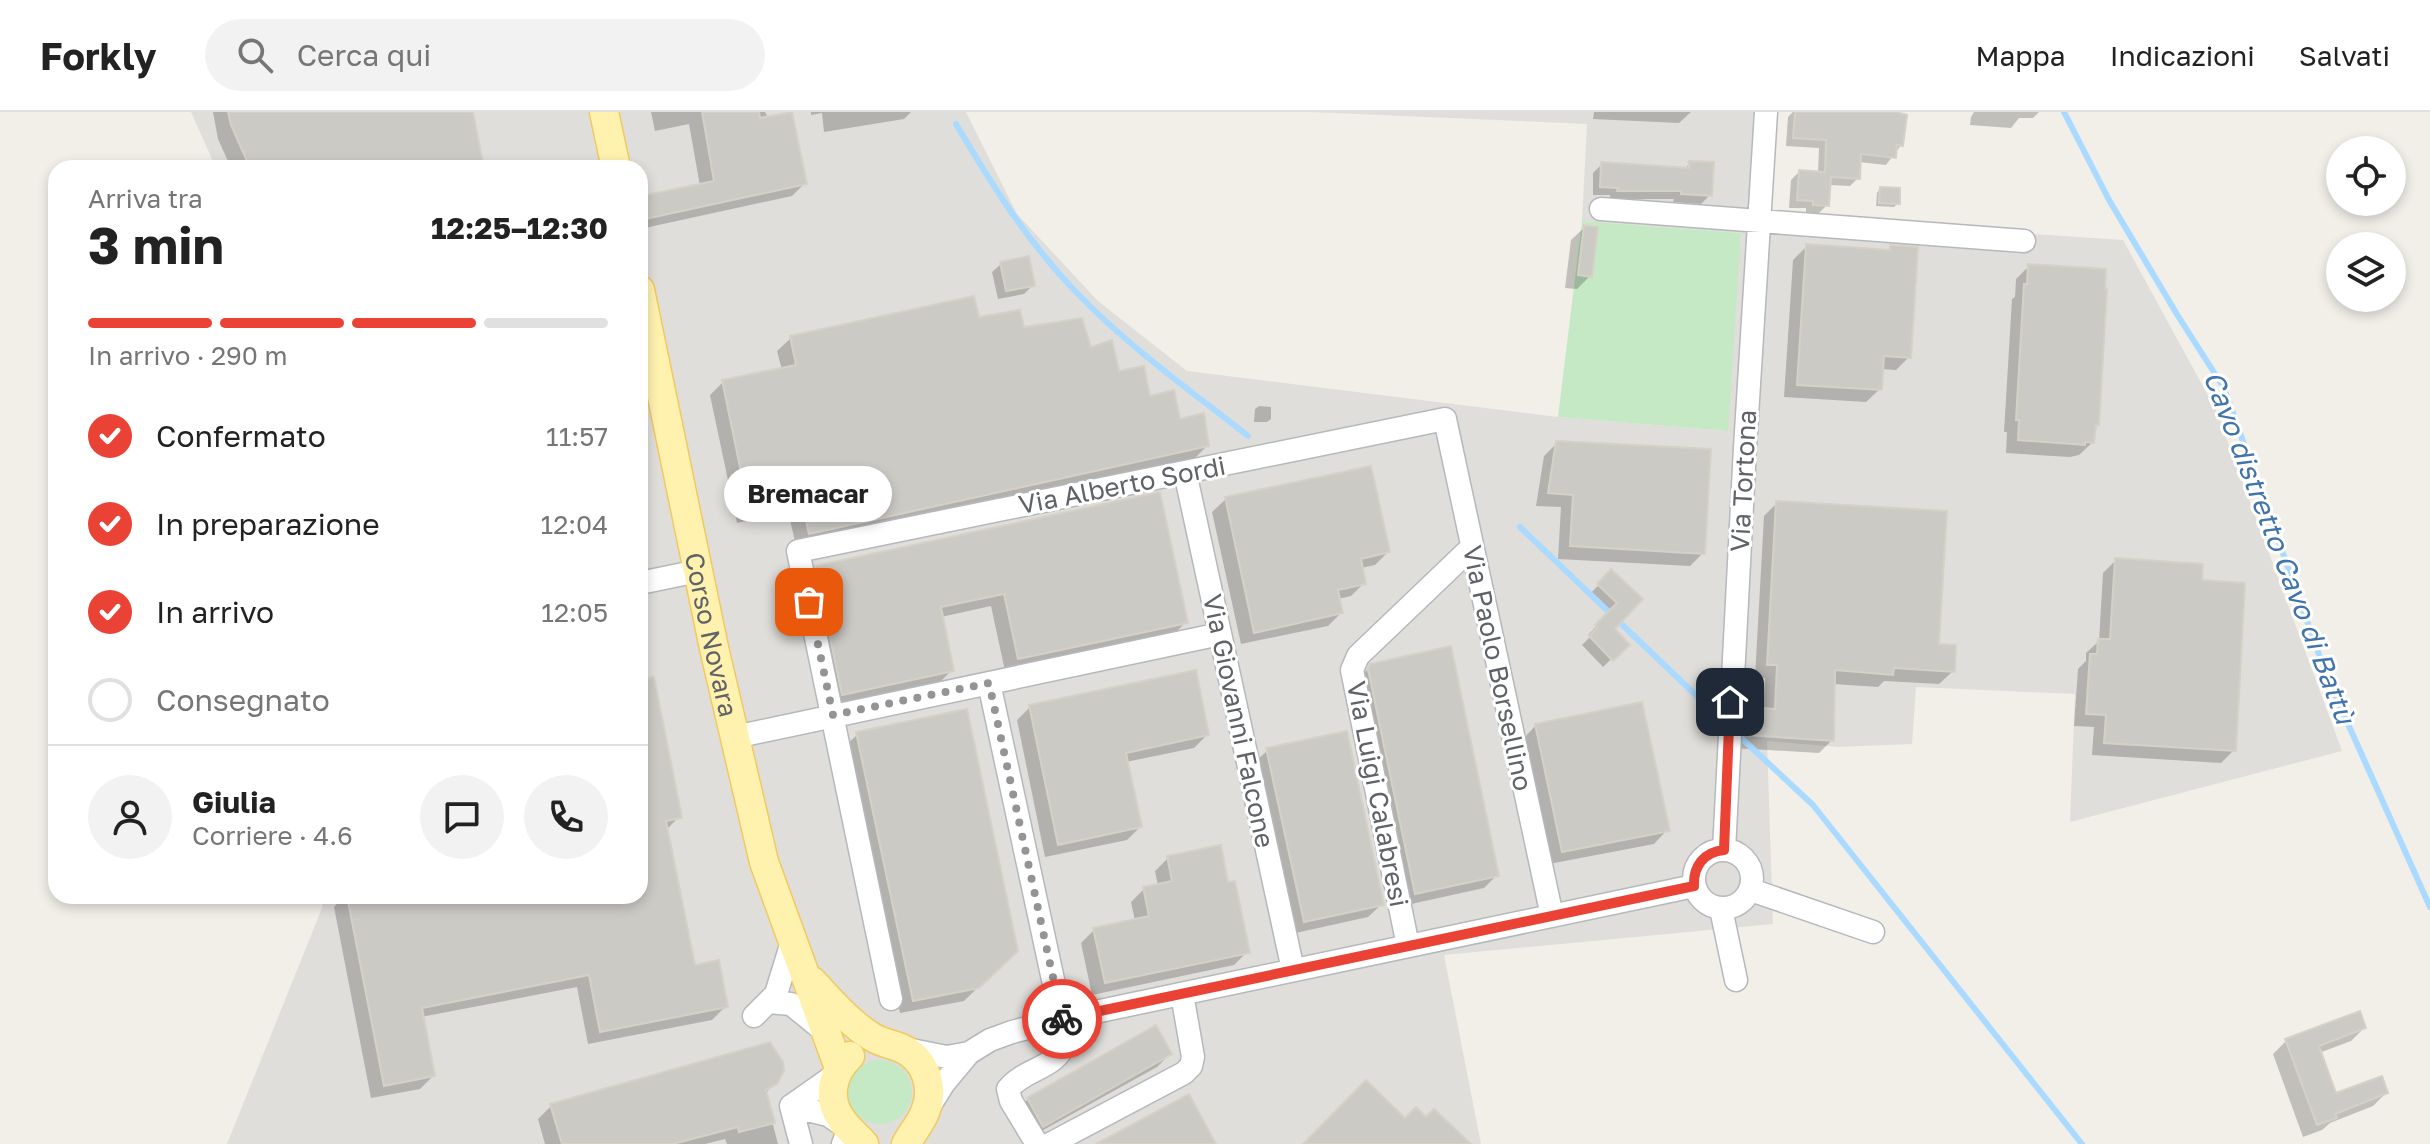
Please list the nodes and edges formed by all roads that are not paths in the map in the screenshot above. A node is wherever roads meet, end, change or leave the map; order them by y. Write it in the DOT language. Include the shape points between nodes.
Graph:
graph roads {
  1 [pos="604,112"];
  2 [pos="1766,112"];
  3 [pos="614,160"];
  4 [pos="1601,209"];
  5 [pos="1760,223"];
  6 [pos="2024,241"];
  7 [pos="648,335"];
  8 [pos="1445,419"];
  9 [pos="1185,472"];
  10 [pos="1472,547"];
  11 [pos="698,571"];
  12 [pos="648,581"];
  13 [pos="1220,634"];
  14 [pos="989,683"];
  15 [pos="833,715"];
  16 [pos="735,737"];
  17 [pos="1724,850"];
  18 [pos="1694,886"];
  19 [pos="1751,890"];
  20 [pos="1721,909"];
  21 [pos="1552,916"];
  22 [pos="1873,932"];
  23 [pos="792,942"];
  24 [pos="1408,946"];
  25 [pos="1293,970"];
  26 [pos="807,974"];
  27 [pos="1736,980"];
  28 [pos="1182,994"];
  29 [pos="891,999"];
  30 [pos="1062,1019"];
  31 [pos="823,1030"];
  32 [pos="892,1046"];
  33 [pos="969,1053"];
  34 [pos="837,1072"];
  35 [pos="791,1106"];
  36 [pos="915,1129"];
  37 [pos="852,1139"];
  38 [pos="801,1144"];
  39 [pos="1037,1144"];
  40 [pos="1050,1144"];
  1 -- 3 [label="main road"];
  2 -- 5 [label="street, Via Tortona"];
  4 -- 5 [label="street"];
  5 -- 6 [label="street"];
  5 -- 17 [label="street, Via Tortona"];
  7 -- 11 [label="main road, Corso Novara"];
  8 -- 9 [label="street, Via Alberto Sordi"];
  8 -- 10 [label="street, Via Paolo Borsellino"];
  9 -- 13 [label="street, Via Giovanni Falcone"];
  9 -- 15 [label="street, Via Alberto Sordi" via="798,551"];
  10 -- 21 [label="street, Via Paolo Borsellino"];
  10 -- 24 [label="street, Via Luigi Calabresi" via="1358,656 1352,670"];
  11 -- 12 [label="street"];
  11 -- 16 [label="main road, Corso Novara"];
  13 -- 14 [label="street"];
  13 -- 25 [label="street, Via Giovanni Falcone"];
  14 -- 15 [label="street"];
  14 -- 30 [label="street"];
  15 -- 16 [label="street"];
  15 -- 29 [label="street"];
  16 -- 23 [label="main road, Corso Novara" via="764,862"];
  17 -- 18 [label="street" via="1700,860"];
  17 -- 19 [label="street" via="1748,863"];
  18 -- 20 [label="street" via="1704,902"];
  18 -- 21 [label="street"];
  19 -- 20 [label="street" via="1739,904"];
  19 -- 22 [label="street"];
  20 -- 27 [label="street"];
  21 -- 24 [label="street"];
  23 -- 26 [label="main road, Corso Novara"];
  23 -- 31 [label="street" via="776,994 761,1009 791,1004"];
  24 -- 25 [label="street"];
  25 -- 28 [label="street"];
  26 -- 31 [label="main road, Corso Novara"];
  26 -- 32 [label="main road, Corso Novara" via="853,1023"];
  28 -- 30 [label="street"];
  28 -- 40 [label="street" via="1191,1066"];
  30 -- 33 [label="street" via="990,1040"];
  30 -- 39 [label="street" via="1063,1052 1008,1089"];
  31 -- 34 [label="main road, Corso Novara"];
  32 -- 33 [label="street" via="947,1057"];
  32 -- 34 [label="main road" via="858,1050"];
  32 -- 36 [label="main road, Corso Novara" via="914,1057 929,1084 929,1101"];
  33 -- 36 [label="street"];
  34 -- 35 [label="street"];
  34 -- 37 [label="main road, Corso Novara" via="834,1105"];
  35 -- 37 [label="street" via="828,1115"];
  35 -- 38 [label="street"];
  36 -- 37 [label="main road" via="883,1141"];
}
